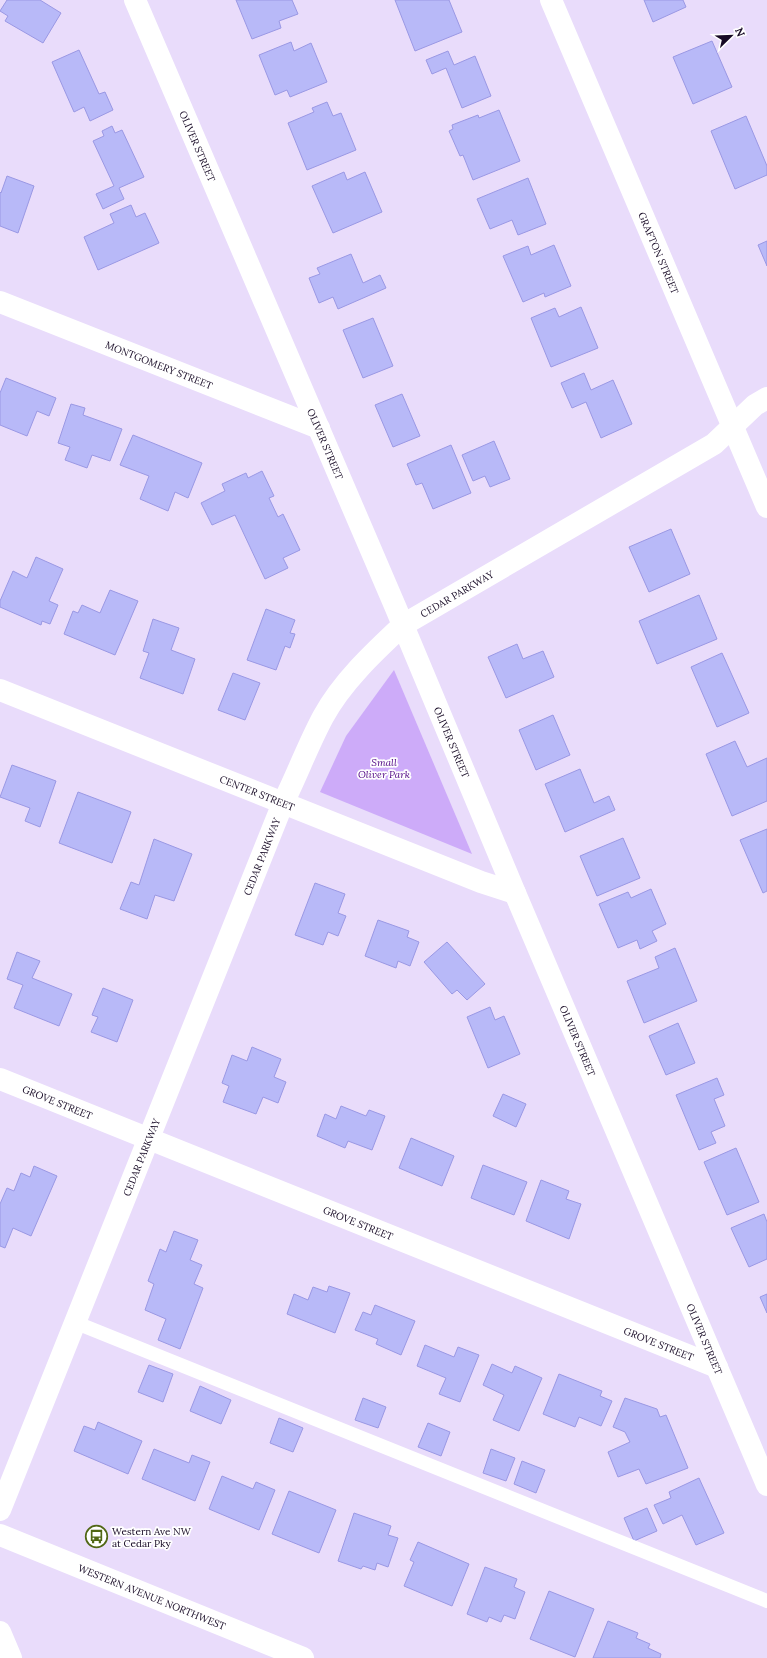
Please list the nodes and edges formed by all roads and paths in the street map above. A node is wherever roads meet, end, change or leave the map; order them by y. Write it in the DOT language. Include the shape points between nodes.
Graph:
graph roads {
  1 [pos="135,0"];
  2 [pos="551,0"];
  3 [pos="0,302"];
  4 [pos="767,398"];
  5 [pos="734,427"];
  6 [pos="319,428"];
  7 [pos="767,507"];
  8 [pos="403,625"];
  9 [pos="0,690"];
  10 [pos="283,803"];
  11 [pos="515,893"];
  12 [pos="0,1079"];
  13 [pos="149,1139"];
  14 [pos="74,1322"];
  15 [pos="717,1367"];
  16 [pos="767,1485"];
  17 [pos="0,1510"];
  18 [pos="0,1535"];
  19 [pos="767,1601"];
  20 [pos="0,1632"];
  21 [pos="11,1658"];
  22 [pos="303,1658"];
  1 -- 6 [label="street, OLIVER STREET"];
  2 -- 5 [label="street, GRAFTON STREET"];
  3 -- 6 [label="street, MONTGOMERY STREET"];
  4 -- 5 [label="street, CEDAR PARKWAY" via="755,405"];
  5 -- 7 [label="street, GRAFTON STREET"];
  5 -- 8 [label="street, CEDAR PARKWAY" via="714,444"];
  6 -- 8 [label="street, OLIVER STREET"];
  8 -- 10 [label="street, CEDAR PARKWAY" via="334,699"];
  8 -- 11 [label="street, OLIVER STREET"];
  9 -- 10 [label="street, CENTER STREET"];
  10 -- 11 [label="street, CENTER STREET"];
  10 -- 13 [label="street, CEDAR PARKWAY"];
  11 -- 15 [label="street, OLIVER STREET"];
  12 -- 13 [label="street, GROVE STREET"];
  13 -- 14 [label="street, CEDAR PARKWAY"];
  13 -- 15 [label="street, GROVE STREET"];
  14 -- 17 [label="street, CEDAR PARKWAY"];
  14 -- 19 [label="lane"];
  15 -- 16 [label="street, OLIVER STREET"];
  18 -- 22 [label="street, WESTERN AVENUE NORTHWEST"];
  20 -- 21 [label="street"];
}
